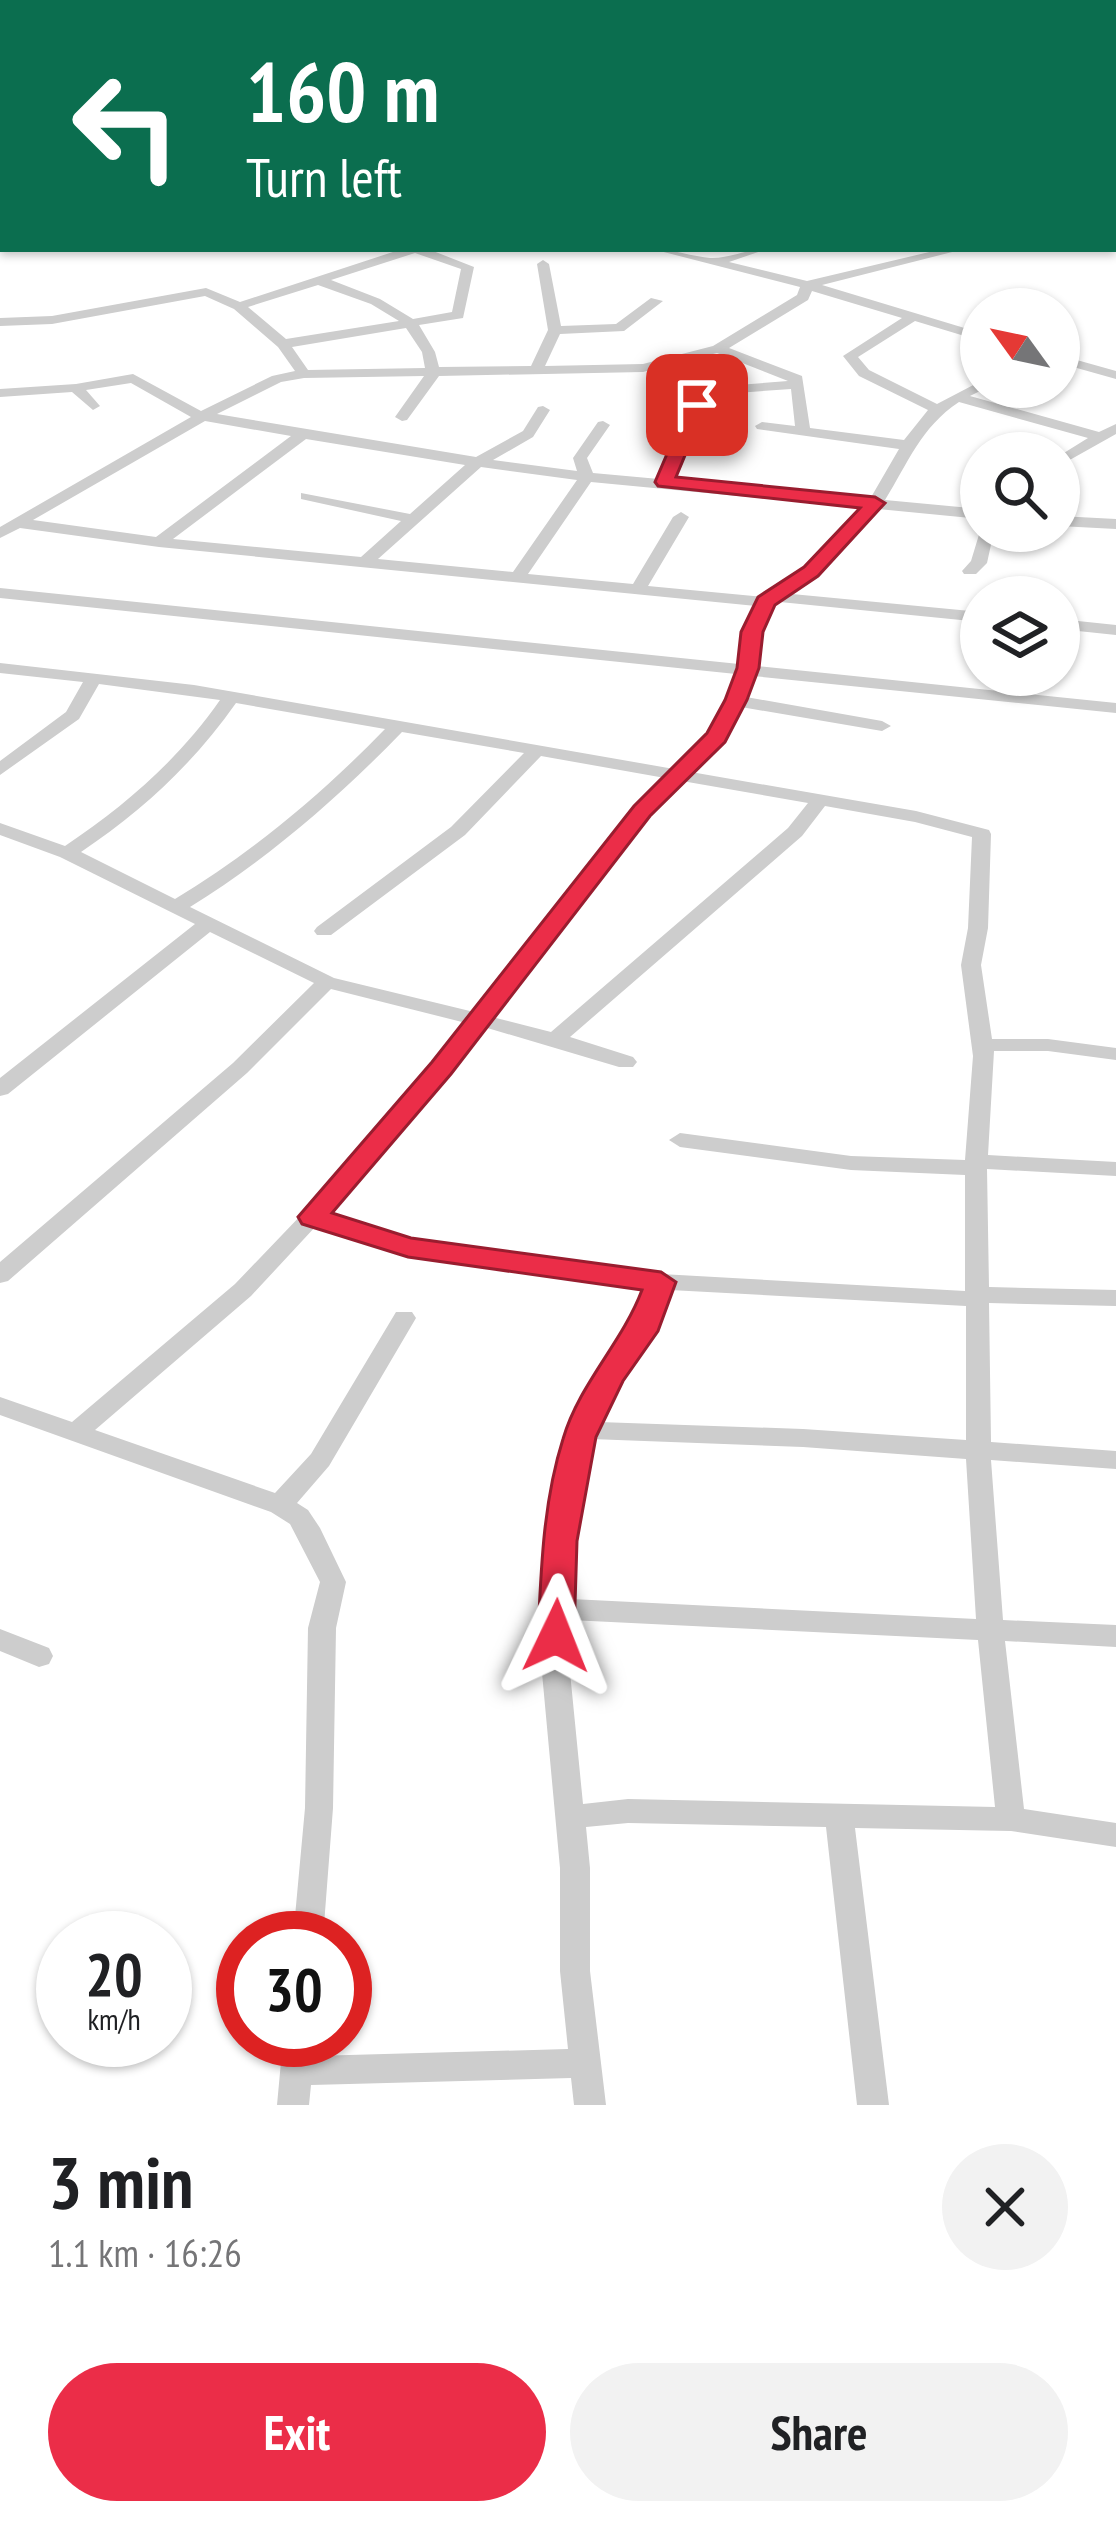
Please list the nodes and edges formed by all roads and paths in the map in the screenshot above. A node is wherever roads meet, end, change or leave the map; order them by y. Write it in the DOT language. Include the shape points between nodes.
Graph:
graph roads {
  1 [pos="406,252"];
  2 [pos="425,252"];
  3 [pos="670,252"];
  4 [pos="751,252"];
  5 [pos="945,252"];
  6 [pos="714,263"];
  7 [pos="543,264"];
  8 [pos="318,280"];
  9 [pos="807,285"];
  10 [pos="656,301"];
  11 [pos="238,306"];
  12 [pos="911,318"];
  13 [pos="0,322"];
  14 [pos="416,324"];
  15 [pos="555,330"];
  16 [pos="960,332"];
  17 [pos="283,344"];
  18 [pos="718,349"];
  19 [pos="1080,365"];
  20 [pos="535,372"];
  21 [pos="304,374"];
  22 [pos="433,374"];
  23 [pos="1116,375"];
  24 [pos="798,384"];
  25 [pos="76,388"];
  26 [pos="0,393"];
  27 [pos="960,395"];
  28 [pos="956,397"];
  29 [pos="93,406"];
  30 [pos="935,409"];
  31 [pos="543,410"];
  32 [pos="202,416"];
  33 [pos="402,417"];
  34 [pos="603,425"];
  35 [pos="762,426"];
  36 [pos="1116,428"];
  37 [pos="803,429"];
  38 [pos="303,434"];
  39 [pos="1100,437"];
  40 [pos="905,445"];
  41 [pos="1080,449"];
  42 [pos="476,463"];
  43 [pos="587,476"];
  44 [pos="665,482"];
  45 [pos="306,496"];
  46 [pos="875,503"];
  47 [pos="960,512"];
  48 [pos="681,517"];
  49 [pos="413,519"];
  50 [pos="1080,521"];
  51 [pos="17,523"];
  52 [pos="1116,524"];
  53 [pos="0,532"];
  54 [pos="159,542"];
  55 [pos="982,552"];
  56 [pos="368,559"];
  57 [pos="970,572"];
  58 [pos="518,576"];
  59 [pos="638,589"];
  60 [pos="0,593"];
  61 [pos="772,600"];
  62 [pos="960,615"];
  63 [pos="1080,626"];
  64 [pos="1116,630"];
  65 [pos="0,668"];
  66 [pos="748,668"];
  67 [pos="93,679"];
  68 [pos="231,697"];
  69 [pos="736,700"];
  70 [pos="1116,708"];
  71 [pos="398,726"];
  72 [pos="882,726"];
  73 [pos="536,751"];
  74 [pos="0,770"];
  75 [pos="679,775"];
  76 [pos="818,803"];
  77 [pos="0,829"];
  78 [pos="68,853"];
  79 [pos="179,905"];
  80 [pos="210,922"];
  81 [pos="324,931"];
  82 [pos="327,982"];
  83 [pos="476,1018"];
  84 [pos="555,1039"];
  85 [pos="983,1046"];
  86 [pos="1116,1054"];
  87 [pos="626,1062"];
  88 [pos="0,1089"];
  89 [pos="680,1140"];
  90 [pos="976,1164"];
  91 [pos="1116,1169"];
  92 [pos="312,1217"];
  93 [pos="0,1275"];
  94 [pos="661,1282"];
  95 [pos="975,1297"];
  96 [pos="1116,1298"];
  97 [pos="404,1318"];
  98 [pos="0,1406"];
  99 [pos="582,1430"];
  100 [pos="76,1433"];
  101 [pos="978,1453"];
  102 [pos="1116,1460"];
  103 [pos="280,1505"];
  104 [pos="557,1609"];
  105 [pos="990,1633"];
  106 [pos="1116,1636"];
  107 [pos="0,1640"];
  108 [pos="39,1656"];
  109 [pos="839,1815"];
  110 [pos="570,1817"];
  111 [pos="1011,1819"];
  112 [pos="1116,1835"];
  113 [pos="310,1911"];
  114 [pos="372,2057"];
  115 [pos="585,2063"];
  116 [pos="296,2067"];
  117 [pos="293,2105"];
  118 [pos="590,2105"];
  119 [pos="874,2105"];
  1 -- 8 [label="street"];
  2 -- 14 [label="street" via="468,270 458,315"];
  3 -- 6 [label="street"];
  4 -- 6 [label="street"];
  5 -- 9 [label="street"];
  6 -- 9 [label="street"];
  7 -- 15 [label="street"];
  8 -- 11 [label="street"];
  8 -- 14 [label="street"];
  9 -- 12 [label="street"];
  9 -- 18 [label="street" via="803,298"];
  10 -- 15 [label="street" via="619,328"];
  11 -- 13 [label="street" via="198,293"];
  11 -- 17 [label="street"];
  12 -- 16 [label="street"];
  12 -- 30 [label="street" via="850,356 864,373"];
  14 -- 17 [label="street"];
  14 -- 22 [label="street"];
  15 -- 20 [label="street"];
  17 -- 21 [label="street"];
  18 -- 20 [label="street" via="643,368"];
  18 -- 24 [label="street"];
  19 -- 23 [label="street"];
  20 -- 22 [label="street"];
  21 -- 22 [label="street"];
  21 -- 32 [label="street"];
  22 -- 33 [label="street"];
  24 -- 37 [label="street"];
  24 -- 44 [label="street" via="704,391"];
  25 -- 26 [label="street"];
  25 -- 29 [label="street"];
  25 -- 32 [label="street" via="133,378"];
  27 -- 28 [label="street"];
  28 -- 30 [label="street"];
  28 -- 39 [label="street"];
  30 -- 40 [label="street"];
  31 -- 42 [label="street" via="528,434"];
  32 -- 38 [label="street"];
  32 -- 51 [label="street"];
  34 -- 43 [label="street" via="580,458"];
  35 -- 37 [label="street"];
  36 -- 39 [label="street"];
  37 -- 40 [label="street"];
  38 -- 42 [label="street"];
  38 -- 54 [label="street"];
  39 -- 41 [label="street"];
  40 -- 46 [label="street"];
  42 -- 43 [label="street"];
  42 -- 49 [label="street"];
  43 -- 44 [label="street"];
  43 -- 58 [label="street"];
  44 -- 46 [label="street"];
  45 -- 49 [label="street"];
  46 -- 47 [label="street"];
  46 -- 61 [label="street" via="811,572"];
  48 -- 59 [label="street"];
  49 -- 56 [label="street"];
  50 -- 52 [label="street"];
  51 -- 53 [label="street"];
  51 -- 54 [label="street"];
  54 -- 56 [label="street"];
  55 -- 57 [label="street"];
  56 -- 58 [label="street"];
  58 -- 59 [label="street"];
  59 -- 61 [label="street"];
  60 -- 66 [label="street"];
  61 -- 62 [label="street"];
  61 -- 66 [label="street" via="752,632"];
  63 -- 64 [label="street"];
  65 -- 67 [label="street"];
  66 -- 69 [label="street"];
  66 -- 70 [label="street"];
  67 -- 68 [label="street"];
  67 -- 74 [label="street" via="73,715"];
  68 -- 71 [label="street"];
  68 -- 78 [label="street" via="152,794"];
  69 -- 72 [label="street"];
  69 -- 75 [label="street" via="716,737"];
  71 -- 73 [label="street"];
  71 -- 79 [label="street" via="355,772"];
  73 -- 75 [label="street"];
  73 -- 81 [label="street" via="458,831"];
  75 -- 76 [label="street"];
  75 -- 83 [label="street"];
  76 -- 84 [label="street" via="795,832"];
  76 -- 85 [label="street" via="982,834 971,965"];
  77 -- 78 [label="street"];
  78 -- 79 [label="street"];
  79 -- 80 [label="street"];
  80 -- 82 [label="street"];
  80 -- 88 [label="street"];
  82 -- 83 [label="street"];
  82 -- 93 [label="street" via="240,1069"];
  83 -- 84 [label="street"];
  83 -- 92 [label="street"];
  84 -- 87 [label="street"];
  85 -- 86 [label="street"];
  85 -- 90 [label="street"];
  89 -- 90 [label="street" via="850,1163"];
  90 -- 91 [label="street"];
  90 -- 95 [label="street"];
  92 -- 94 [label="street" via="408,1247"];
  92 -- 100 [label="street" via="243,1290"];
  94 -- 95 [label="street"];
  94 -- 99 [label="street" via="642,1331"];
  95 -- 96 [label="street"];
  95 -- 101 [label="street"];
  97 -- 103 [label="street" via="320,1460"];
  98 -- 100 [label="street"];
  99 -- 101 [label="street"];
  99 -- 104 [label="street" via="560,1541"];
  100 -- 103 [label="street"];
  101 -- 102 [label="street"];
  101 -- 105 [label="street"];
  103 -- 113 [label="street" via="299,1517 333,1582 322,1628"];
  104 -- 105 [label="street"];
  104 -- 110 [label="street"];
  105 -- 106 [label="street"];
  105 -- 111 [label="street"];
  107 -- 108 [label="street"];
  109 -- 110 [label="street"];
  109 -- 111 [label="street"];
  109 -- 119 [label="street"];
  110 -- 115 [label="street"];
  111 -- 112 [label="street"];
  114 -- 115 [label="street"];
  115 -- 118 [label="street"];
  116 -- 117 [label="street"];
}
